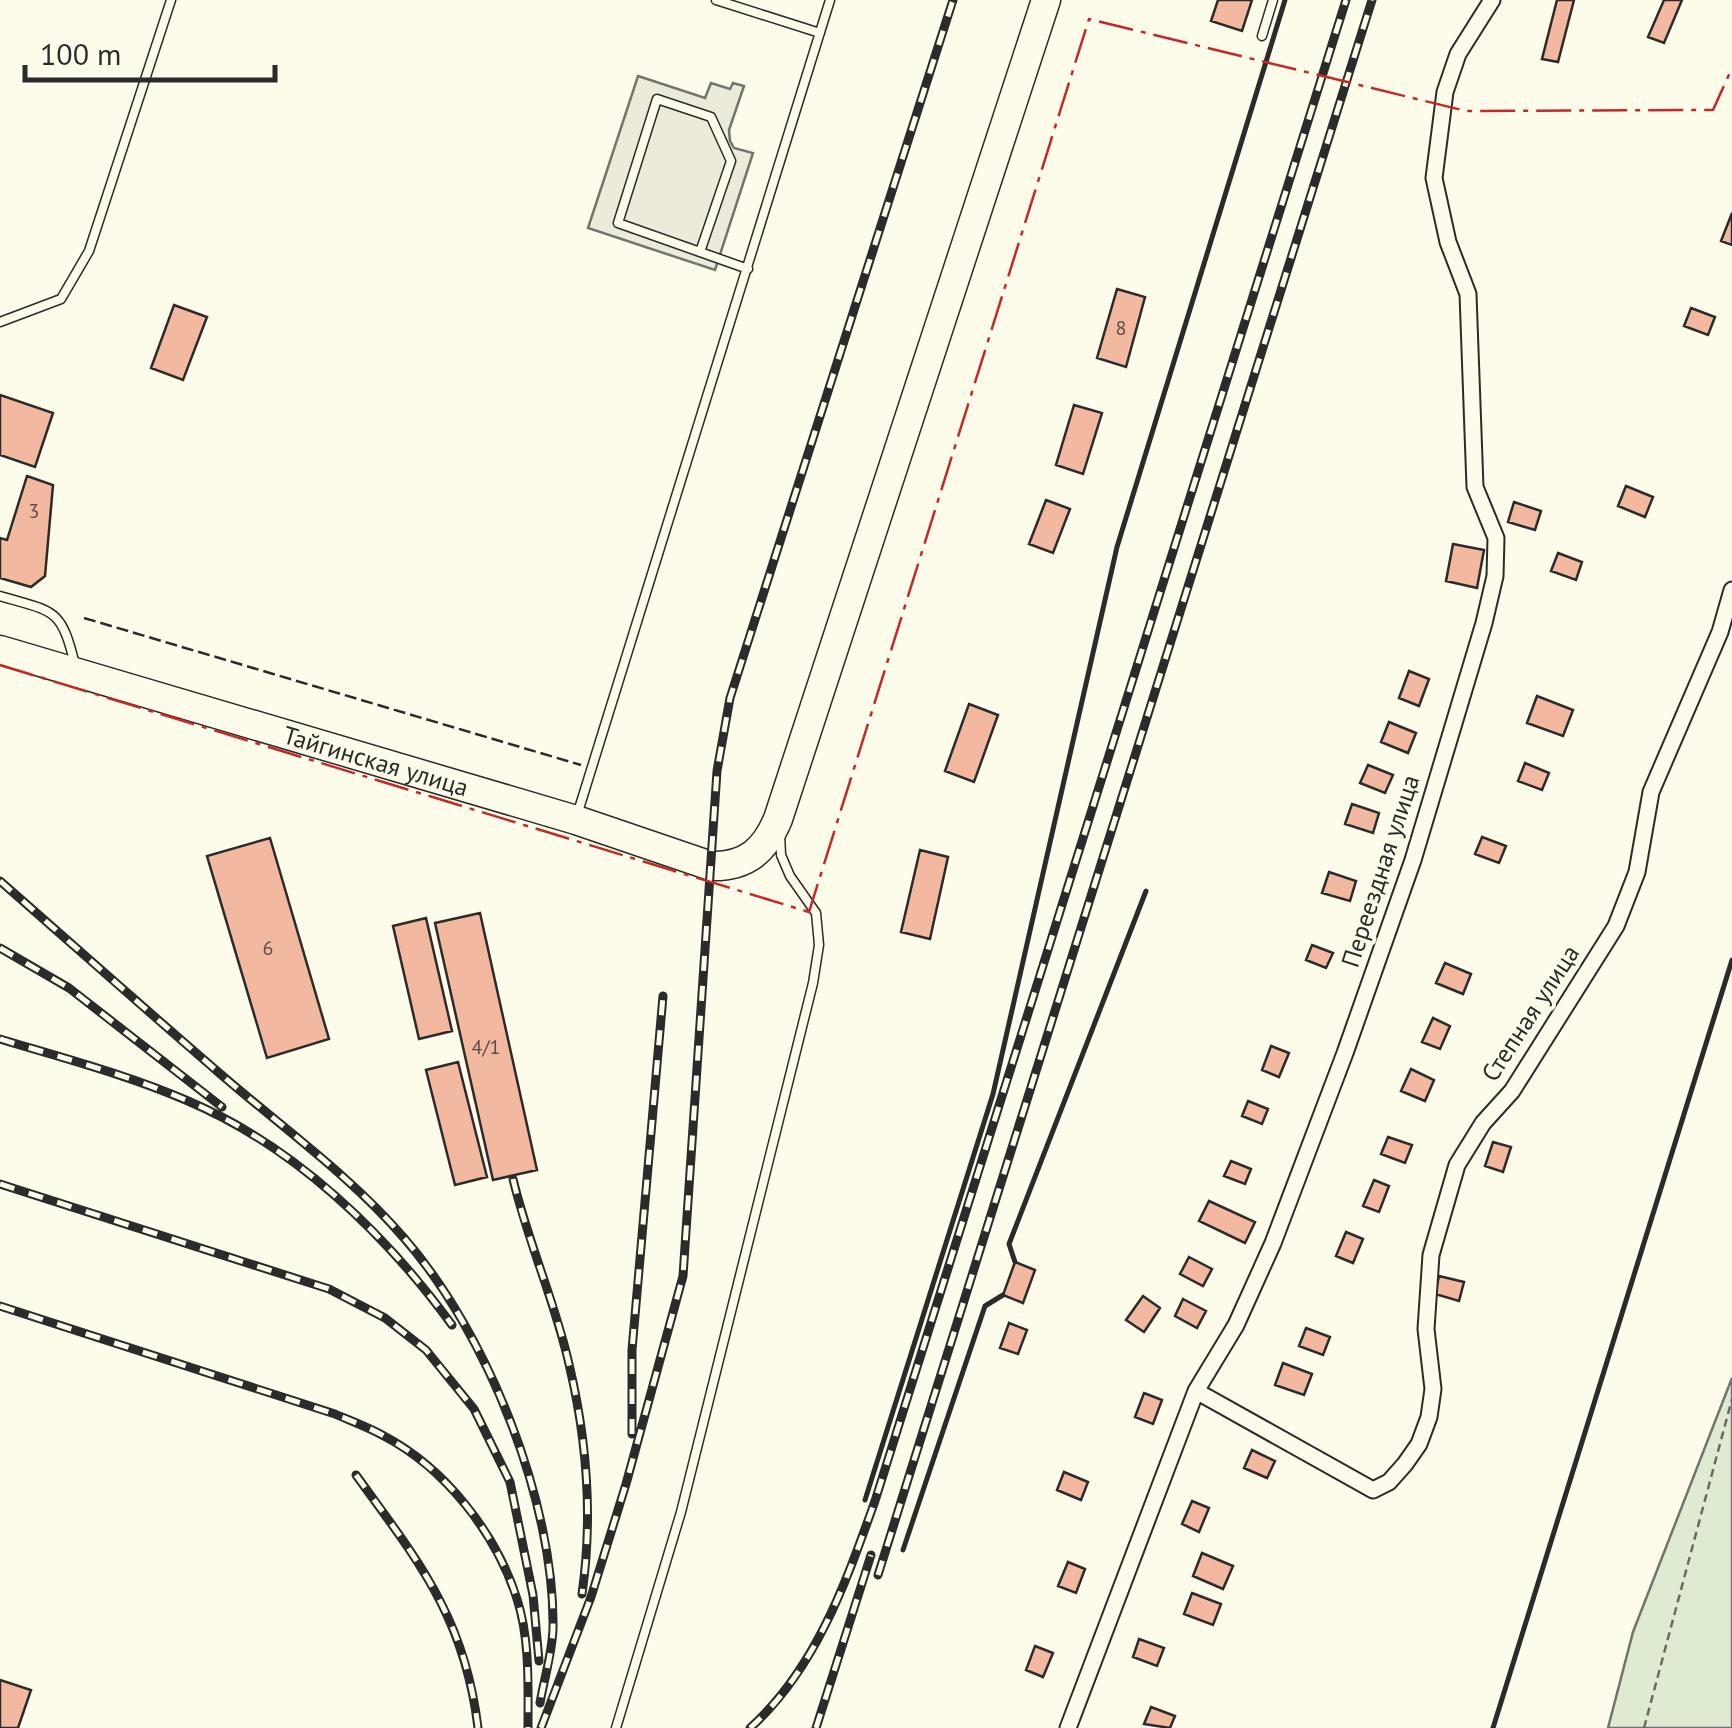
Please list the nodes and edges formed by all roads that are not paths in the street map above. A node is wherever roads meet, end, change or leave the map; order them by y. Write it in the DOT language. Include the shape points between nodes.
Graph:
graph roads {
  1 [pos="171,0"];
  2 [pos="716,0"];
  3 [pos="830,0"];
  4 [pos="1046,0"];
  5 [pos="1273,0"];
  6 [pos="1492,0"];
  7 [pos="820,33"];
  8 [pos="1262,36"];
  9 [pos="700,252"];
  10 [pos="748,269"];
  11 [pos="0,322"];
  12 [pos="1732,590"];
  13 [pos="0,596"];
  14 [pos="0,650"];
  15 [pos="77,674"];
  16 [pos="778,818"];
  17 [pos="576,820"];
  18 [pos="1196,1391"];
  19 [pos="616,1728"];
  20 [pos="1068,1728"];
  1 -- 11 [label="lane" via="89,252 61,299"];
  2 -- 7 [label="lane"];
  3 -- 7 [label="lane"];
  4 -- 16 [label="highway"];
  5 -- 8 [label="lane"];
  6 -- 18 [label="street, Переездная улица" via="1449,80 1434,178 1468,294 1475,487 1496,538 1495,576 1413,860 1345,1053 1273,1243 1236,1326"];
  7 -- 10 [label="lane"];
  9 -- 9 [label="lane" via="731,160 711,117 657,99 618,224"];
  9 -- 10 [label="lane"];
  10 -- 17 [label="lane"];
  12 -- 18 [label="street, Степная улица" via="1651,792 1638,872 1616,926 1457,1165 1430,1255 1426,1328 1433,1389 1419,1444 1389,1482 1373,1490"];
  13 -- 15 [label="lane" via="54,612 67,631"];
  14 -- 15 [label="highway, Тайгинская улица"];
  15 -- 17 [label="highway, Тайгинская улица"];
  16 -- 17 [label="highway, Тайгинская улица" via="752,858 712,866"];
  16 -- 19 [label="lane" via="786,866 816,914 813,982 681,1512"];
  18 -- 20 [label="street, Переездная улица"];
}
